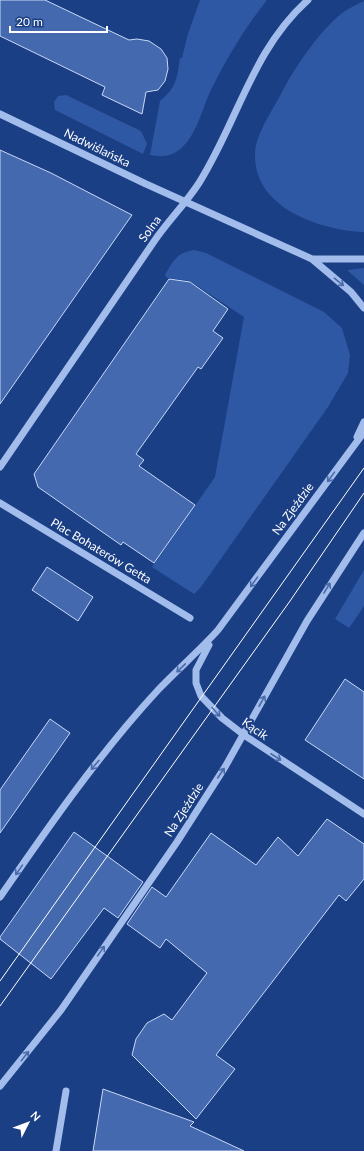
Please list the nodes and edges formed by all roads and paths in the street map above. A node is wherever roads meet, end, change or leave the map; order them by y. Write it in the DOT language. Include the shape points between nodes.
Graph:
graph roads {
  1 [pos="308,0"];
  2 [pos="0,114"];
  3 [pos="186,201"];
  4 [pos="312,259"];
  5 [pos="364,259"];
  6 [pos="364,308"];
  7 [pos="364,422"];
  8 [pos="364,432"];
  9 [pos="354,445"];
  10 [pos="0,467"];
  11 [pos="0,503"];
  12 [pos="364,533"];
  13 [pos="190,618"];
  14 [pos="218,630"];
  15 [pos="244,735"];
  16 [pos="364,814"];
  17 [pos="0,897"];
  18 [pos="0,1086"];
  19 [pos="66,1091"];
  20 [pos="56,1151"];
  1 -- 3 [label="street, Solna" via="285,23 268,46 218,147"];
  2 -- 3 [label="street, Nadwiślańska"];
  3 -- 4 [label="street, Nadwiślańska"];
  3 -- 10 [label="street, Solna" via="161,232"];
  4 -- 5 [label="street"];
  4 -- 6 [label="street, one-way" via="351,292"];
  7 -- 9 [label="street"];
  8 -- 9 [label="street, Na Zjeździe"];
  9 -- 14 [label="street, Na Zjeździe, one-way"];
  11 -- 13 [label="street, Plac Bohaterów Getta"];
  15 -- 12 [label="street, Na Zjeździe, one-way" via="307,620"];
  14 -- 15 [label="street, Kącik, one-way" via="196,670 196,683 201,696 222,718"];
  14 -- 17 [label="street, Na Zjeździe, one-way" via="159,690 83,780"];
  15 -- 16 [label="street, Kącik, one-way"];
  18 -- 15 [label="street, Na Zjeździe, one-way" via="61,1010 177,842"];
  19 -- 20 [label="street"];
}
